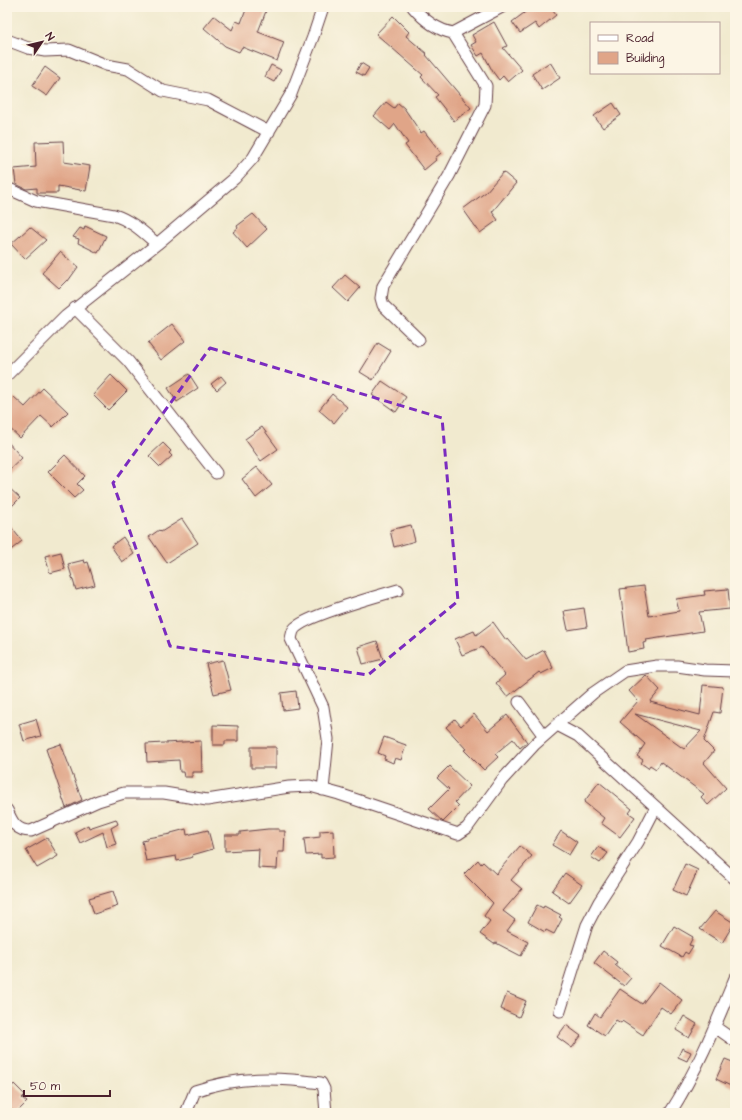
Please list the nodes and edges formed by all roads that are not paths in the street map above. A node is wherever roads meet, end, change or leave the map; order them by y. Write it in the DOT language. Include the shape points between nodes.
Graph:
graph roads {
  1 [pos="323,7"];
  2 [pos="413,7"];
  3 [pos="502,7"];
  4 [pos="453,33"];
  5 [pos="7,40"];
  6 [pos="269,132"];
  7 [pos="7,188"];
  8 [pos="157,244"];
  9 [pos="75,308"];
  10 [pos="419,340"];
  11 [pos="7,375"];
  12 [pos="216,473"];
  13 [pos="398,590"];
  14 [pos="735,672"];
  15 [pos="519,702"];
  16 [pos="557,725"];
  17 [pos="544,736"];
  18 [pos="323,790"];
  19 [pos="656,807"];
  20 [pos="7,810"];
  21 [pos="735,879"];
  22 [pos="735,978"];
  23 [pos="560,1011"];
  24 [pos="715,1027"];
  25 [pos="735,1041"];
  26 [pos="186,1113"];
  27 [pos="326,1113"];
  28 [pos="670,1113"];
  1 -- 6 [label="street" via="290,94"];
  2 -- 4 [label="street" via="420,16 444,31"];
  3 -- 4 [label="street"];
  4 -- 10 [label="street" via="486,86 485,105 449,176 383,286 381,298 383,305"];
  5 -- 6 [label="street" via="45,51 69,50 106,65 128,69 163,91 208,100"];
  6 -- 8 [label="street" via="253,158 235,178"];
  7 -- 8 [label="street" via="36,201 125,219"];
  8 -- 9 [label="street"];
  9 -- 11 [label="street"];
  9 -- 12 [label="street" via="128,361"];
  13 -- 18 [label="street" via="315,617 296,627 292,633 291,639 323,707 328,739"];
  14 -- 16 [label="street" via="670,666 625,671 593,693"];
  15 -- 17 [label="street"];
  16 -- 17 [label="street"];
  16 -- 19 [label="street" via="578,736"];
  17 -- 18 [label="street" via="502,780 467,828 458,834"];
  18 -- 20 [label="street" via="310,786 289,787 207,800 164,793 124,793 98,801 31,831 24,831 14,825"];
  19 -- 21 [label="street"];
  19 -- 23 [label="street" via="638,842 587,925"];
  22 -- 24 [label="street"];
  24 -- 25 [label="street"];
  24 -- 28 [label="street"];
  26 -- 27 [label="street" via="195,1091 220,1083 265,1078 321,1083"];
}
